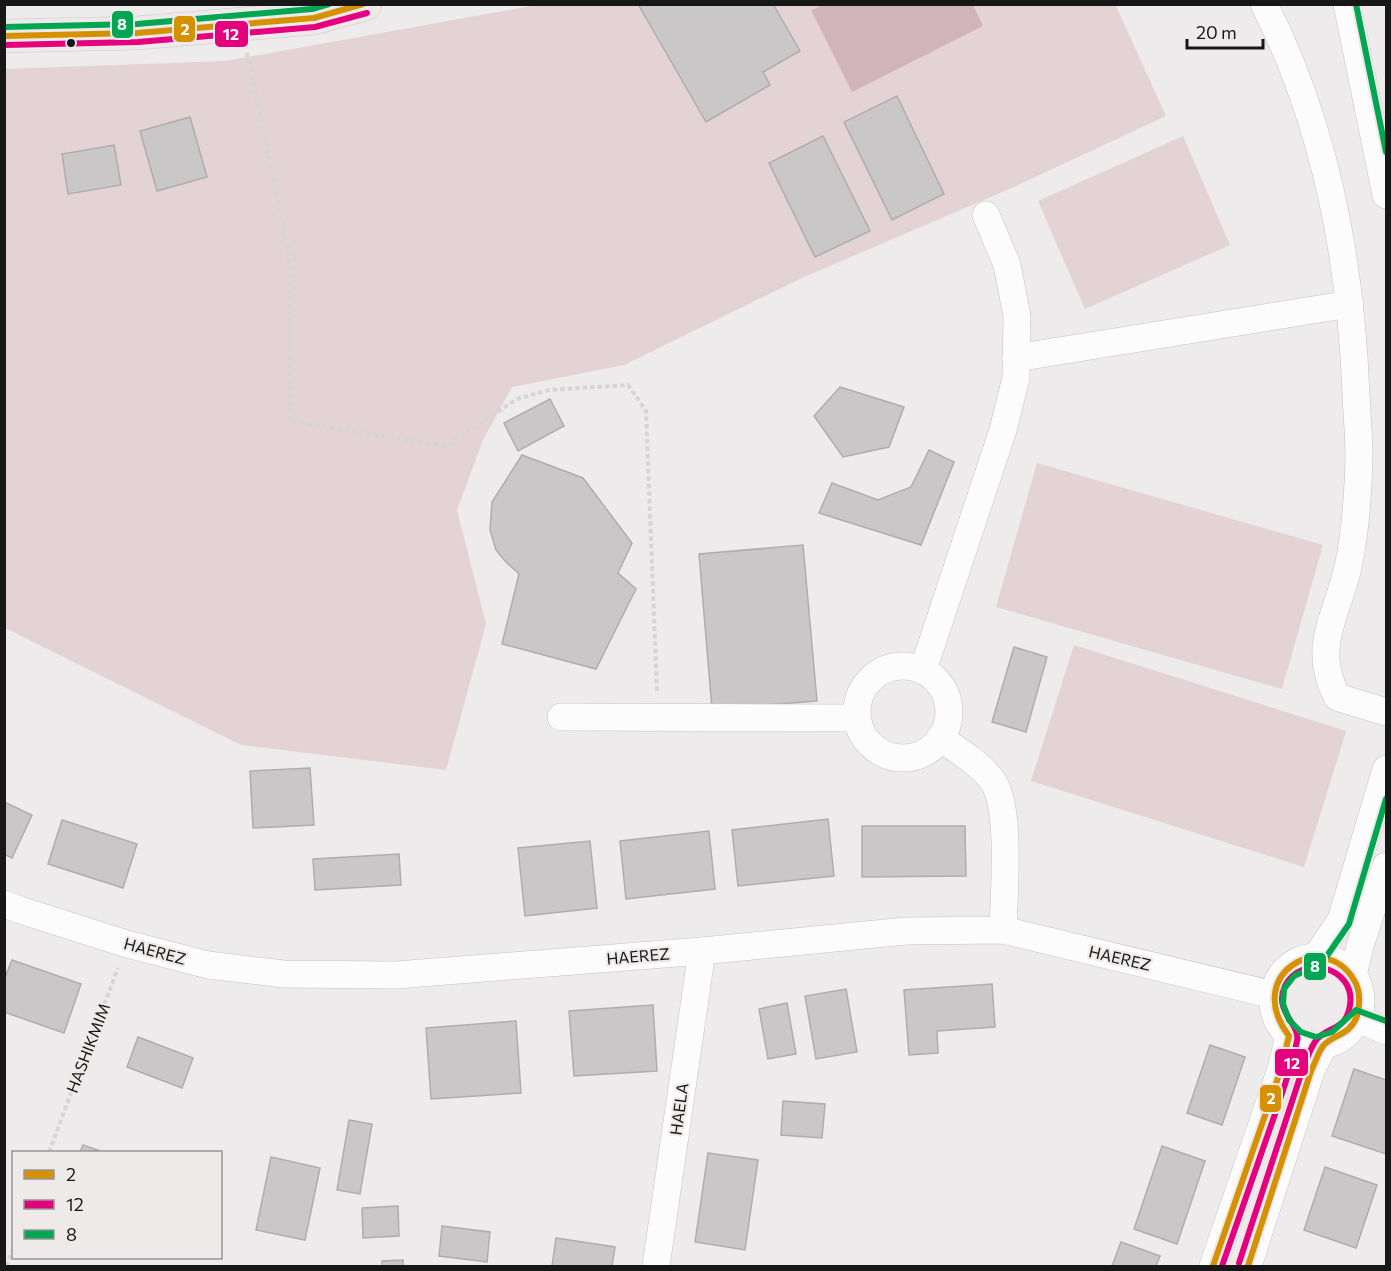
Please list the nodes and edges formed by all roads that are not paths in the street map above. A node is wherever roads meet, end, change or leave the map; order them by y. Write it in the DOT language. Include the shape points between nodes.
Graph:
graph roads {
  1 [pos="365,4"];
  2 [pos="1264,4"];
  3 [pos="1347,4"];
  4 [pos="1356,4"];
  5 [pos="4,36"];
  6 [pos="1386,112"];
  7 [pos="1386,195"];
  8 [pos="986,215"];
  9 [pos="1350,304"];
  10 [pos="1016,358"];
  11 [pos="922,670"];
  12 [pos="1386,712"];
  13 [pos="561,717"];
  14 [pos="857,718"];
  15 [pos="940,738"];
  16 [pos="1386,769"];
  17 [pos="1386,866"];
  18 [pos="4,904"];
  19 [pos="1003,930"];
  20 [pos="702,951"];
  21 [pos="1316,957"];
  22 [pos="1353,975"];
  23 [pos="1274,995"];
  24 [pos="1358,1019"];
  25 [pos="1386,1031"];
  26 [pos="1289,1036"];
  27 [pos="1324,1045"];
  28 [pos="656,1266"];
  29 [pos="1213,1266"];
  30 [pos="1248,1266"];
  1 -- 5 [label="main road" via="314,18 137,33"];
  2 -- 9 [label="street" via="1283,42 1331,191"];
  3 -- 7 [label="street"];
  4 -- 6 [label="street"];
  8 -- 10 [label="street" via="1007,265 1017,316"];
  9 -- 10 [label="street"];
  9 -- 12 [label="street" via="1359,456 1356,518 1348,568 1328,632 1325,660 1328,679 1337,697"];
  10 -- 11 [label="street" via="1016,378 1003,430"];
  11 -- 14 [label="street" via="898,666 875,674 861,694"];
  11 -- 15 [label="street" via="934,677 947,700 949,713"];
  13 -- 14 [label="street"];
  14 -- 15 [label="street" via="860,730 875,749 898,758 922,754"];
  15 -- 19 [label="street" via="968,756 994,783 1005,816"];
  16 -- 21 [label="street" via="1341,920"];
  17 -- 22 [label="street"];
  18 -- 20 [label="street, HAEREZ" via="127,944 208,964 283,974 396,975"];
  19 -- 20 [label="street, HAEREZ" via="906,931"];
  19 -- 23 [label="street, HAEREZ"];
  20 -- 28 [label="street, HAELA"];
  21 -- 22 [label="street" via="1343,965"];
  21 -- 23 [label="street" via="1293,964 1277,983"];
  22 -- 24 [label="street" via="1361,996"];
  23 -- 26 [label="street" via="1279,1024"];
  24 -- 25 [label="street"];
  24 -- 27 [label="street" via="1350,1032"];
  26 -- 27 [label="street" via="1300,1042"];
  26 -- 29 [label="street"];
  27 -- 30 [label="street" via="1311,1071"];
}
